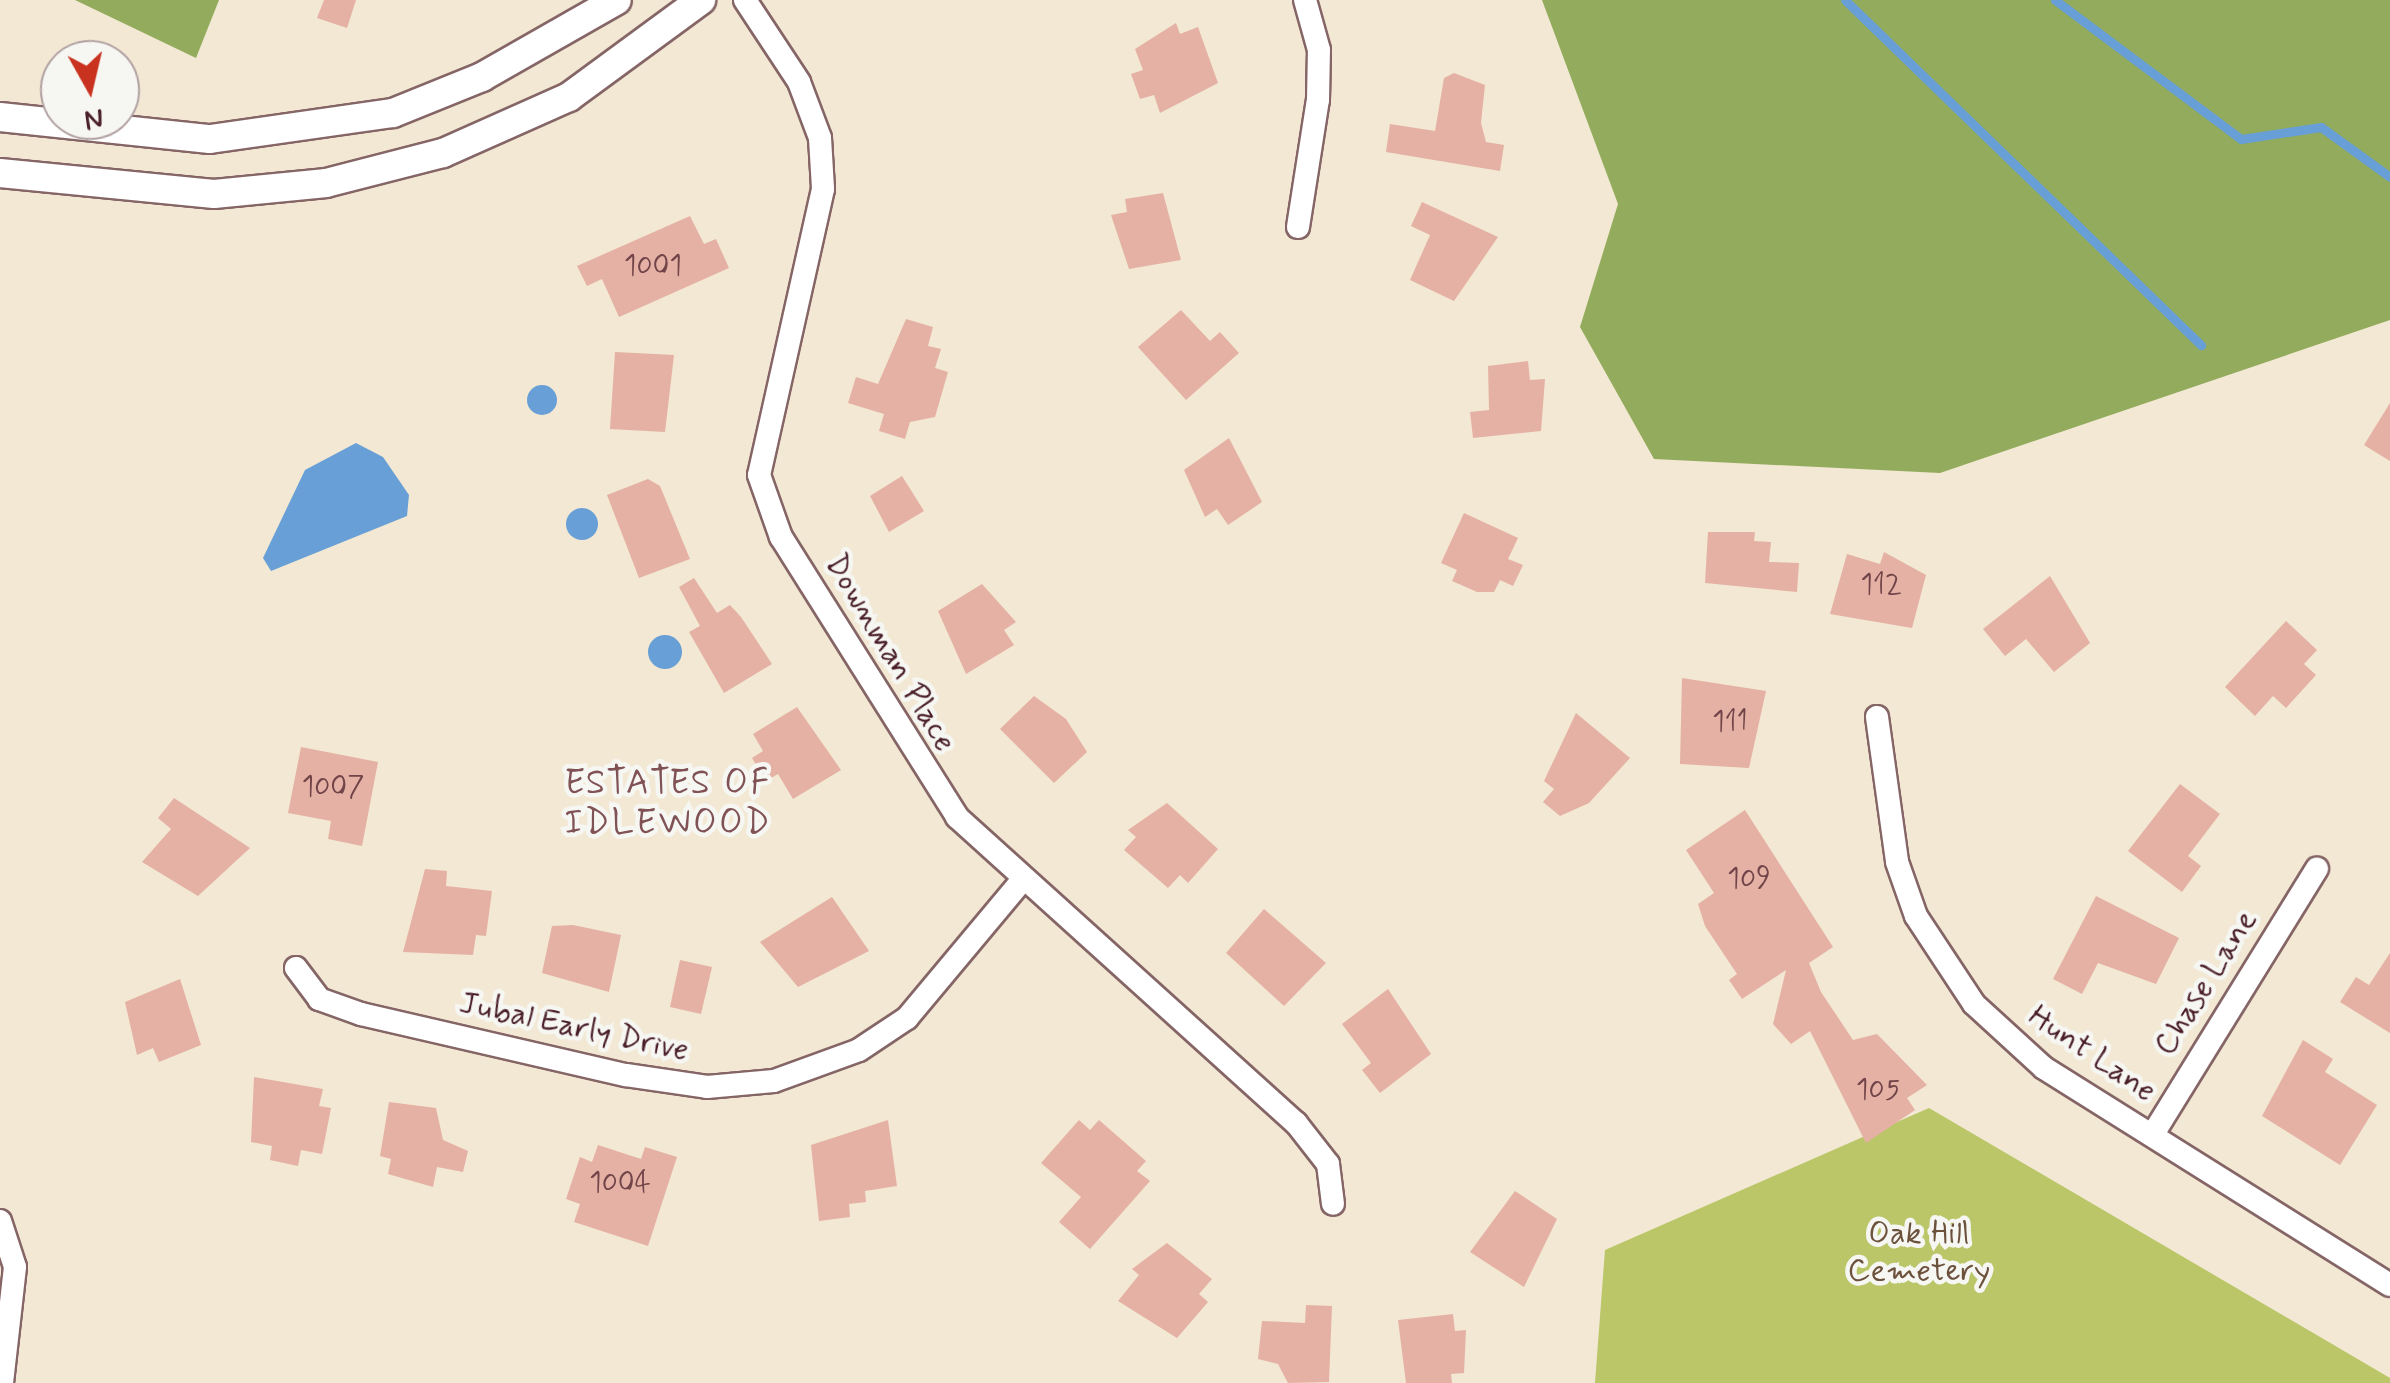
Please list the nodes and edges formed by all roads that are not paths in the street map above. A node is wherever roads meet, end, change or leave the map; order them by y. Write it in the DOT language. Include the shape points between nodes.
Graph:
graph roads {
  1 [pos="618,0"];
  2 [pos="701,0"];
  3 [pos="745,0"];
  4 [pos="1305,0"];
  5 [pos="0,117"];
  6 [pos="0,173"];
  7 [pos="1298,227"];
  8 [pos="1876,717"];
  9 [pos="2317,868"];
  10 [pos="1020,883"];
  11 [pos="296,968"];
  12 [pos="2153,1134"];
  13 [pos="1334,1204"];
  14 [pos="0,1221"];
  15 [pos="2390,1284"];
  16 [pos="2,1383"];
  1 -- 5 [label="street" via="482,78 393,113 210,139"];
  2 -- 6 [label="street" via="569,98 442,152 326,184 214,194"];
  3 -- 10 [label="street, Downman Place" via="798,82 820,138 824,189 759,475 782,537 924,774"];
  4 -- 7 [label="street" via="1319,50 1318,100"];
  8 -- 12 [label="street, Hunt Lane" via="1897,862 1942,962 2011,1042"];
  9 -- 12 [label="street, Chase Lane"];
  10 -- 11 [label="street, Jubal Early Drive" via="906,1018 859,1050 774,1081 707,1088 626,1076 361,1014 320,999"];
  10 -- 13 [label="street, Downman Place" via="1296,1123 1328,1164"];
  12 -- 15 [label="street, Hunt Lane"];
  14 -- 16 [label="street" via="15,1268"];
}
